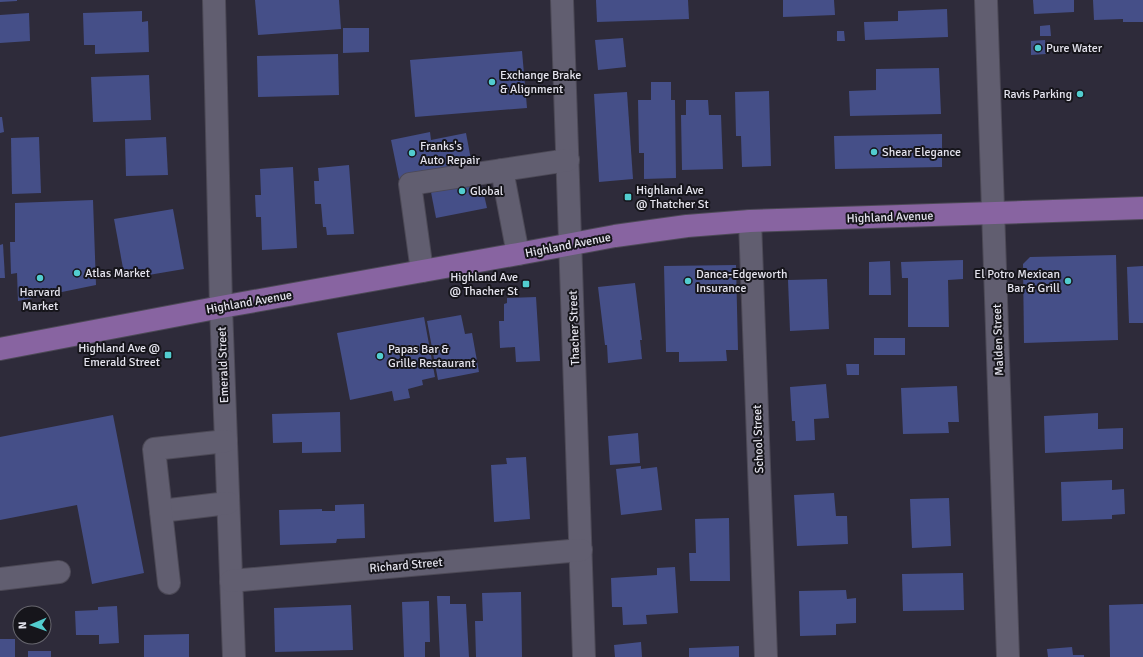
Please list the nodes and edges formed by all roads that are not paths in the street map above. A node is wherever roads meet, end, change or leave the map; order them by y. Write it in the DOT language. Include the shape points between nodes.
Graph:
graph roads {
  1 [pos="214,0"];
  2 [pos="562,0"];
  3 [pos="986,0"];
  4 [pos="568,160"];
  5 [pos="502,170"];
  6 [pos="1143,208"];
  7 [pos="994,214"];
  8 [pos="750,221"];
  9 [pos="571,245"];
  10 [pos="518,254"];
  11 [pos="422,271"];
  12 [pos="221,306"];
  13 [pos="0,349"];
  14 [pos="226,441"];
  15 [pos="228,503"];
  16 [pos="161,510"];
  17 [pos="581,550"];
  18 [pos="59,572"];
  19 [pos="0,579"];
  20 [pos="231,581"];
  21 [pos="170,584"];
  22 [pos="234,657"];
  23 [pos="584,657"];
  24 [pos="766,657"];
  25 [pos="1008,657"];
  1 -- 12 [label="street, Emerald Street"];
  2 -- 4 [label="street, Thacher Street"];
  3 -- 7 [label="street, Malden Street"];
  4 -- 5 [label="street"];
  4 -- 9 [label="street, Thacher Street"];
  5 -- 10 [label="street"];
  5 -- 11 [label="street" via="410,184"];
  6 -- 7 [label="main road, Highland Avenue"];
  7 -- 8 [label="main road, Highland Avenue"];
  7 -- 25 [label="street, Malden Street"];
  8 -- 9 [label="main road, Highland Avenue" via="687,226"];
  8 -- 24 [label="street, School Street"];
  9 -- 10 [label="main road, Highland Avenue"];
  9 -- 17 [label="street, Thacher Street"];
  10 -- 11 [label="main road, Highland Avenue"];
  11 -- 12 [label="main road, Highland Avenue"];
  12 -- 13 [label="main road, Highland Avenue"];
  12 -- 14 [label="street, Emerald Street"];
  14 -- 15 [label="street, Emerald Street"];
  14 -- 16 [label="street" via="154,449"];
  15 -- 16 [label="street"];
  15 -- 20 [label="street, Emerald Street"];
  16 -- 21 [label="street"];
  17 -- 20 [label="street, Richard Street"];
  17 -- 23 [label="street, Thacher Street"];
  18 -- 19 [label="street"];
  20 -- 22 [label="street, Emerald Street"];
}
